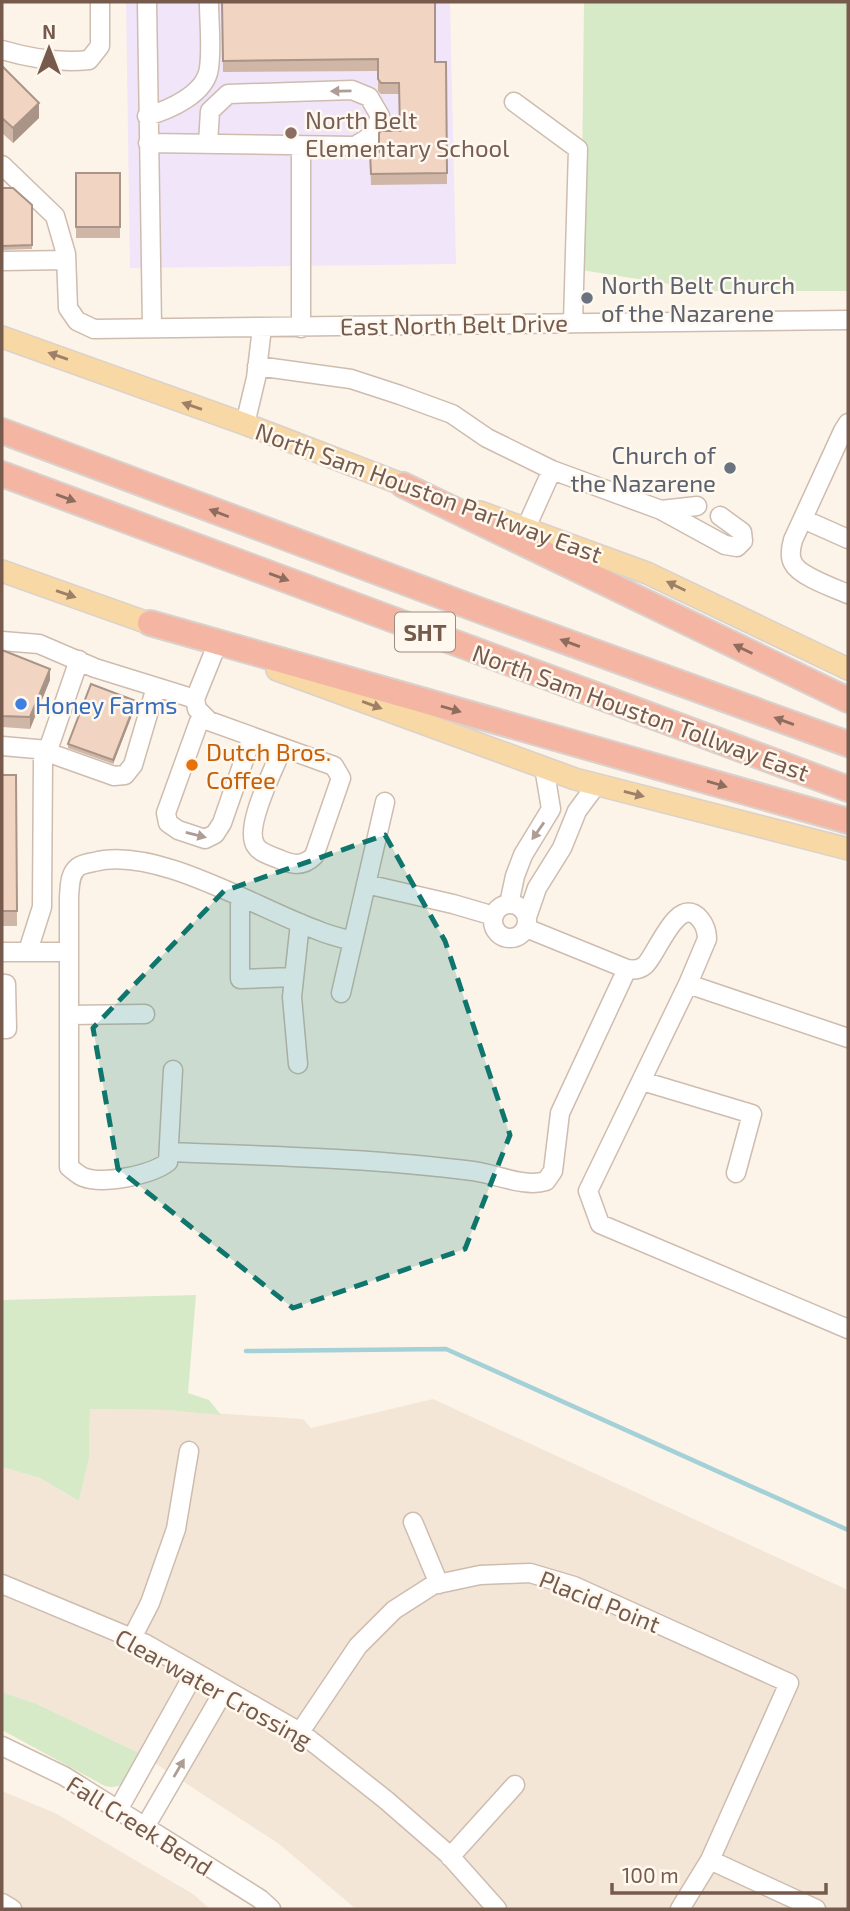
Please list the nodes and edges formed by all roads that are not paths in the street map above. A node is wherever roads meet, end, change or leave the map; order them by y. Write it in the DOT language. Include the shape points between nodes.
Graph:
graph roads {
  1 [pos="100,2"];
  2 [pos="146,2"];
  3 [pos="209,2"];
  4 [pos="2,50"];
  5 [pos="514,102"];
  6 [pos="147,116"];
  7 [pos="148,143"];
  8 [pos="208,145"];
  9 [pos="301,147"];
  10 [pos="2,165"];
  11 [pos="66,260"];
  12 [pos="2,261"];
  13 [pos="848,320"];
  14 [pos="573,322"];
  15 [pos="152,327"];
  16 [pos="262,328"];
  17 [pos="301,328"];
  18 [pos="2,337"];
  19 [pos="257,366"];
  20 [pos="848,423"];
  21 [pos="245,424"];
  22 [pos="2,431"];
  23 [pos="552,470"];
  24 [pos="2,474"];
  25 [pos="403,485"];
  26 [pos="697,506"];
  27 [pos="661,510"];
  28 [pos="720,516"];
  29 [pos="803,519"];
  30 [pos="523,535"];
  31 [pos="848,539"];
  32 [pos="2,571"];
  33 [pos="848,594"];
  34 [pos="150,623"];
  35 [pos="2,641"];
  36 [pos="216,648"];
  37 [pos="79,660"];
  38 [pos="848,668"];
  39 [pos="156,687"];
  40 [pos="848,700"];
  41 [pos="198,707"];
  42 [pos="252,737"];
  43 [pos="848,744"];
  44 [pos="2,746"];
  45 [pos="282,749"];
  46 [pos="48,750"];
  47 [pos="544,767"];
  48 [pos="597,784"];
  49 [pos="848,789"];
  50 [pos="385,802"];
  51 [pos="848,821"];
  52 [pos="848,849"];
  53 [pos="366,884"];
  54 [pos="240,897"];
  55 [pos="509,904"];
  56 [pos="494,916"];
  57 [pos="526,922"];
  58 [pos="300,923"];
  59 [pos="353,941"];
  60 [pos="28,951"];
  61 [pos="2,952"];
  62 [pos="69,952"];
  63 [pos="627,970"];
  64 [pos="293,977"];
  65 [pos="2,984"];
  66 [pos="688,984"];
  67 [pos="341,993"];
  68 [pos="145,1014"];
  69 [pos="69,1015"];
  70 [pos="2,1029"];
  71 [pos="848,1038"];
  72 [pos="298,1064"];
  73 [pos="173,1070"];
  74 [pos="642,1081"];
  75 [pos="169,1152"];
  76 [pos="736,1173"];
  77 [pos="848,1329"];
  78 [pos="189,1451"];
  79 [pos="413,1522"];
  80 [pos="2,1584"];
  81 [pos="439,1584"];
  82 [pos="132,1639"];
  83 [pos="195,1672"];
  84 [pos="225,1689"];
  85 [pos="300,1732"];
  86 [pos="3,1747"];
  87 [pos="515,1785"];
  88 [pos="118,1810"];
  89 [pos="145,1826"];
  90 [pos="450,1857"];
  91 [pos="710,1860"];
  92 [pos="2,1903"];
  93 [pos="12,1909"];
  94 [pos="271,1909"];
  95 [pos="497,1909"];
  96 [pos="680,1909"];
  97 [pos="816,1909"];
  1 -- 4 [label="street" via="100,46 89,60"];
  2 -- 6 [label="street"];
  3 -- 6 [label="street" via="209,71 197,90 166,111"];
  5 -- 14 [label="street" via="578,149"];
  6 -- 7 [label="street"];
  7 -- 8 [label="street"];
  7 -- 15 [label="street"];
  8 -- 9 [label="street"];
  9 -- 8 [label="street, one-way" via="355,146 373,135 380,116 369,97 352,90 228,94 210,111"];
  9 -- 17 [label="street"];
  10 -- 11 [label="street" via="55,216"];
  11 -- 12 [label="street"];
  11 -- 15 [label="street, East North Belt Drive" via="68,308 77,320 94,328"];
  13 -- 14 [label="street, East North Belt Drive"];
  14 -- 17 [label="street, East North Belt Drive"];
  15 -- 16 [label="street, East North Belt Drive"];
  16 -- 17 [label="street, East North Belt Drive"];
  16 -- 19 [label="street"];
  21 -- 18 [label="main road, North Sam Houston Parkway East, one-way"];
  19 -- 21 [label="street"];
  19 -- 23 [label="street" via="351,379 400,395 452,414 487,438"];
  20 -- 29 [label="street"];
  21 -- 25 [label="main road, North Sam Houston Parkway East"];
  43 -- 22 [label="highway, North Sam Houston Tollway East / SHT, one-way"];
  23 -- 27 [label="street"];
  23 -- 30 [label="street"];
  24 -- 49 [label="highway, North Sam Houston Tollway East / SHT, one-way"];
  25 -- 30 [label="highway"];
  26 -- 27 [label="street"];
  27 -- 28 [label="street" via="737,547 743,541 742,532"];
  29 -- 31 [label="street"];
  29 -- 33 [label="street" via="792,545 794,566"];
  38 -- 30 [label="main road, North Sam Houston Parkway East, one-way" via="648,573"];
  40 -- 30 [label="highway, one-way"];
  32 -- 34 [label="main road, one-way"];
  34 -- 36 [label="main road"];
  34 -- 51 [label="highway, one-way"];
  35 -- 37 [label="street" via="39,644"];
  36 -- 41 [label="street"];
  36 -- 47 [label="main road, one-way"];
  37 -- 39 [label="street"];
  37 -- 46 [label="street"];
  39 -- 41 [label="street"];
  39 -- 46 [label="street" via="133,765 125,775 114,776"];
  41 -- 42 [label="street" via="209,721"];
  41 -- 42 [label="street, one-way" via="166,813 168,822 178,830 205,839 215,834"];
  42 -- 45 [label="street"];
  44 -- 46 [label="street"];
  45 -- 45 [label="street" via="334,766 341,778 314,856 300,864 261,851 252,835"];
  46 -- 60 [label="street" via="43,760 42,907"];
  47 -- 48 [label="main road"];
  47 -- 55 [label="street, one-way" via="551,809 523,855"];
  48 -- 52 [label="main road, one-way"];
  48 -- 57 [label="street" via="577,811 562,848 537,888"];
  50 -- 53 [label="street"];
  53 -- 56 [label="street"];
  53 -- 59 [label="street"];
  54 -- 58 [label="street"];
  54 -- 62 [label="street" via="132,859 104,859 79,867 71,877"];
  54 -- 64 [label="street" via="240,979"];
  55 -- 56 [label="street"];
  55 -- 57 [label="street" via="519,906"];
  56 -- 57 [label="street" via="494,927 505,937 515,937"];
  57 -- 63 [label="street"];
  58 -- 59 [label="street"];
  58 -- 64 [label="street"];
  59 -- 67 [label="street"];
  60 -- 61 [label="street"];
  60 -- 62 [label="street"];
  62 -- 69 [label="street"];
  63 -- 66 [label="street" via="645,966 672,922 692,913 705,926 707,939"];
  63 -- 75 [label="street" via="561,1113 553,1171 547,1181 537,1184 484,1172 391,1161"];
  64 -- 72 [label="street"];
  65 -- 70 [label="street" via="6,984 7,1029"];
  66 -- 71 [label="street"];
  66 -- 74 [label="street"];
  68 -- 69 [label="street"];
  69 -- 75 [label="street" via="69,1167 83,1177 124,1178 160,1168 168,1162"];
  73 -- 75 [label="street"];
  74 -- 76 [label="street" via="752,1114"];
  74 -- 77 [label="street" via="588,1191 600,1224"];
  78 -- 82 [label="street" via="176,1530"];
  79 -- 81 [label="street"];
  80 -- 82 [label="street, Clearwater Crossing"];
  81 -- 85 [label="street, Placid Point" via="394,1610 358,1646"];
  81 -- 91 [label="street, Placid Point" via="480,1575 530,1573 574,1586 789,1683"];
  82 -- 83 [label="street, Clearwater Crossing"];
  83 -- 84 [label="street, Clearwater Crossing"];
  83 -- 88 [label="street"];
  84 -- 85 [label="street, Clearwater Crossing"];
  89 -- 84 [label="street, one-way"];
  85 -- 90 [label="street, Clearwater Crossing"];
  86 -- 88 [label="street, Fall Creek Bend" via="64,1776"];
  87 -- 90 [label="street"];
  88 -- 89 [label="street, Fall Creek Bend"];
  89 -- 94 [label="street, Fall Creek Bend"];
  90 -- 95 [label="street, Clearwater Crossing"];
  91 -- 96 [label="street"];
  91 -- 97 [label="street"];
  92 -- 93 [label="street"];
}
